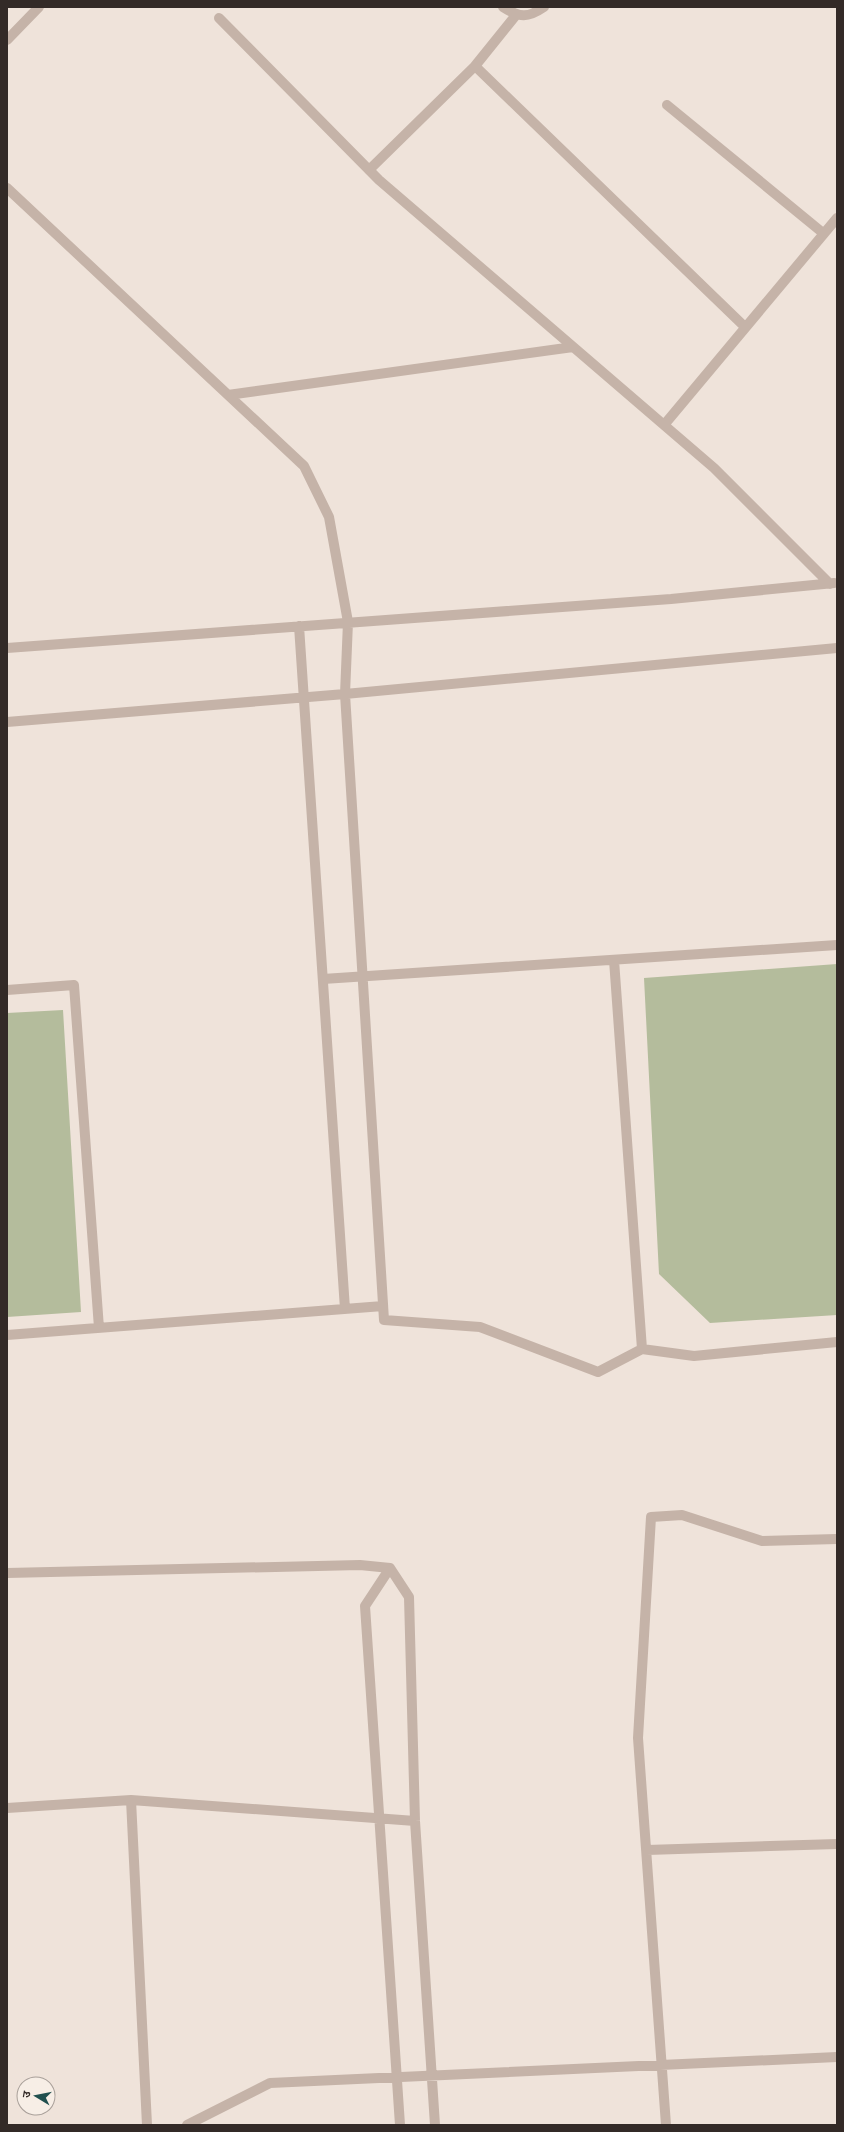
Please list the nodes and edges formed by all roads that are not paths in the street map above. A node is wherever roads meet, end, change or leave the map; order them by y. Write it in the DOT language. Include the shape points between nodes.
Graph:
graph roads {
  1 [pos="39,7"];
  2 [pos="503,7"];
  3 [pos="544,7"];
  4 [pos="516,16"];
  5 [pos="219,18"];
  6 [pos="7,40"];
  7 [pos="475,66"];
  8 [pos="667,105"];
  9 [pos="368,170"];
  10 [pos="7,188"];
  11 [pos="837,218"];
  12 [pos="823,233"];
  13 [pos="745,328"];
  14 [pos="573,347"];
  15 [pos="228,395"];
  16 [pos="664,425"];
  17 [pos="834,584"];
  18 [pos="348,622"];
  19 [pos="299,626"];
  20 [pos="7,648"];
  21 [pos="837,648"];
  22 [pos="345,694"];
  23 [pos="305,696"];
  24 [pos="7,722"];
  25 [pos="837,945"];
  26 [pos="614,960"];
  27 [pos="361,976"];
  28 [pos="323,979"];
  29 [pos="7,990"];
  30 [pos="384,1306"];
  31 [pos="345,1309"];
  32 [pos="99,1328"];
  33 [pos="7,1334"];
  34 [pos="837,1342"];
  35 [pos="642,1349"];
  36 [pos="837,1539"];
  37 [pos="390,1568"];
  38 [pos="7,1574"];
  39 [pos="131,1800"];
  40 [pos="7,1808"];
  41 [pos="379,1819"];
  42 [pos="416,1821"];
  43 [pos="837,1844"];
  44 [pos="647,1850"];
  45 [pos="837,2057"];
  46 [pos="663,2065"];
  47 [pos="432,2075"];
  48 [pos="397,2076"];
  49 [pos="147,2125"];
  50 [pos="187,2125"];
  51 [pos="400,2125"];
  52 [pos="435,2125"];
  53 [pos="666,2125"];
  1 -- 6 [label="street"];
  2 -- 4 [label="street"];
  3 -- 4 [label="street" via="533,15"];
  4 -- 7 [label="street"];
  5 -- 9 [label="street"];
  7 -- 9 [label="street"];
  7 -- 13 [label="street"];
  8 -- 12 [label="street"];
  9 -- 14 [label="street"];
  10 -- 15 [label="street"];
  11 -- 12 [label="street"];
  12 -- 13 [label="street"];
  13 -- 16 [label="street"];
  14 -- 15 [label="street"];
  14 -- 16 [label="street"];
  15 -- 18 [label="street" via="304,466 329,517"];
  16 -- 17 [label="street" via="714,468"];
  17 -- 18 [label="street" via="671,599"];
  18 -- 19 [label="street"];
  18 -- 22 [label="street"];
  19 -- 20 [label="street"];
  19 -- 23 [label="street"];
  21 -- 22 [label="street"];
  22 -- 23 [label="street"];
  22 -- 27 [label="street"];
  23 -- 24 [label="street"];
  23 -- 28 [label="street"];
  25 -- 26 [label="street"];
  26 -- 27 [label="street"];
  26 -- 35 [label="street"];
  27 -- 28 [label="street"];
  27 -- 30 [label="street"];
  28 -- 31 [label="street"];
  29 -- 32 [label="street" via="74,985"];
  30 -- 31 [label="street"];
  30 -- 35 [label="street" via="384,1320 480,1327 598,1372"];
  31 -- 32 [label="street"];
  32 -- 33 [label="street"];
  34 -- 35 [label="street" via="694,1356"];
  36 -- 44 [label="street" via="762,1541 682,1515 651,1517 638,1738"];
  37 -- 38 [label="street" via="360,1565"];
  37 -- 41 [label="street" via="365,1606"];
  37 -- 42 [label="street" via="408,1597"];
  39 -- 40 [label="street"];
  39 -- 41 [label="street"];
  39 -- 49 [label="street"];
  41 -- 42 [label="street"];
  41 -- 48 [label="street"];
  42 -- 47 [label="street"];
  43 -- 44 [label="street"];
  44 -- 46 [label="street"];
  45 -- 46 [label="street"];
  46 -- 47 [label="street"];
  46 -- 53 [label="street"];
  47 -- 48 [label="street"];
  47 -- 52 [label="street"];
  48 -- 50 [label="street" via="270,2083"];
  48 -- 51 [label="street"];
}
